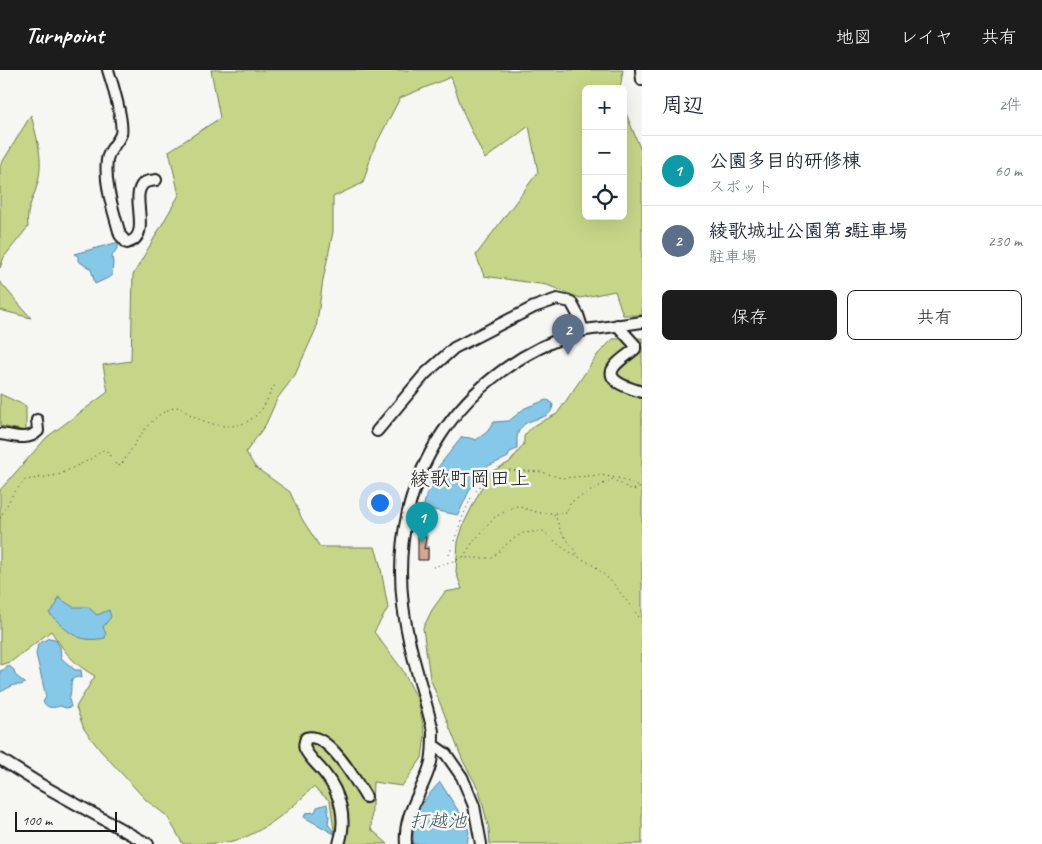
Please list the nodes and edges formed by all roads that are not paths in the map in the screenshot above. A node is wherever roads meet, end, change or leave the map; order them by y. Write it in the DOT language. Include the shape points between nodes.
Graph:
graph roads {
  1 [pos="108,70"];
  2 [pos="641,70"];
  3 [pos="642,80"];
  4 [pos="156,180"];
  5 [pos="642,322"];
  6 [pos="617,325"];
  7 [pos="583,330"];
  8 [pos="642,392"];
  9 [pos="37,420"];
  10 [pos="377,430"];
  11 [pos="0,434"];
  12 [pos="433,745"];
  13 [pos="0,759"];
  14 [pos="366,797"];
  15 [pos="148,844"];
  16 [pos="339,844"];
  17 [pos="406,844"];
  18 [pos="480,844"];
  1 -- 4 [label="street" via="119,110 121,134 109,152 106,178 120,236 126,243 138,233 140,188 145,182"];
  2 -- 3 [label="street"];
  5 -- 6 [label="street"];
  6 -- 7 [label="street"];
  6 -- 8 [label="street" via="635,349 612,369 611,375 615,381"];
  7 -- 10 [label="street" via="571,302 557,299 534,307 454,348 425,374"];
  7 -- 12 [label="street" via="521,358 498,372 477,391 440,436 414,488 405,524 403,597 407,629 433,731"];
  9 -- 11 [label="street" via="38,431 32,436"];
  12 -- 17 [label="street" via="431,762 412,804"];
  12 -- 18 [label="street" via="446,754 462,777 474,806"];
  13 -- 15 [label="street"];
  14 -- 16 [label="street" via="331,748 317,737 306,738 305,750 337,794 343,820"];
}
